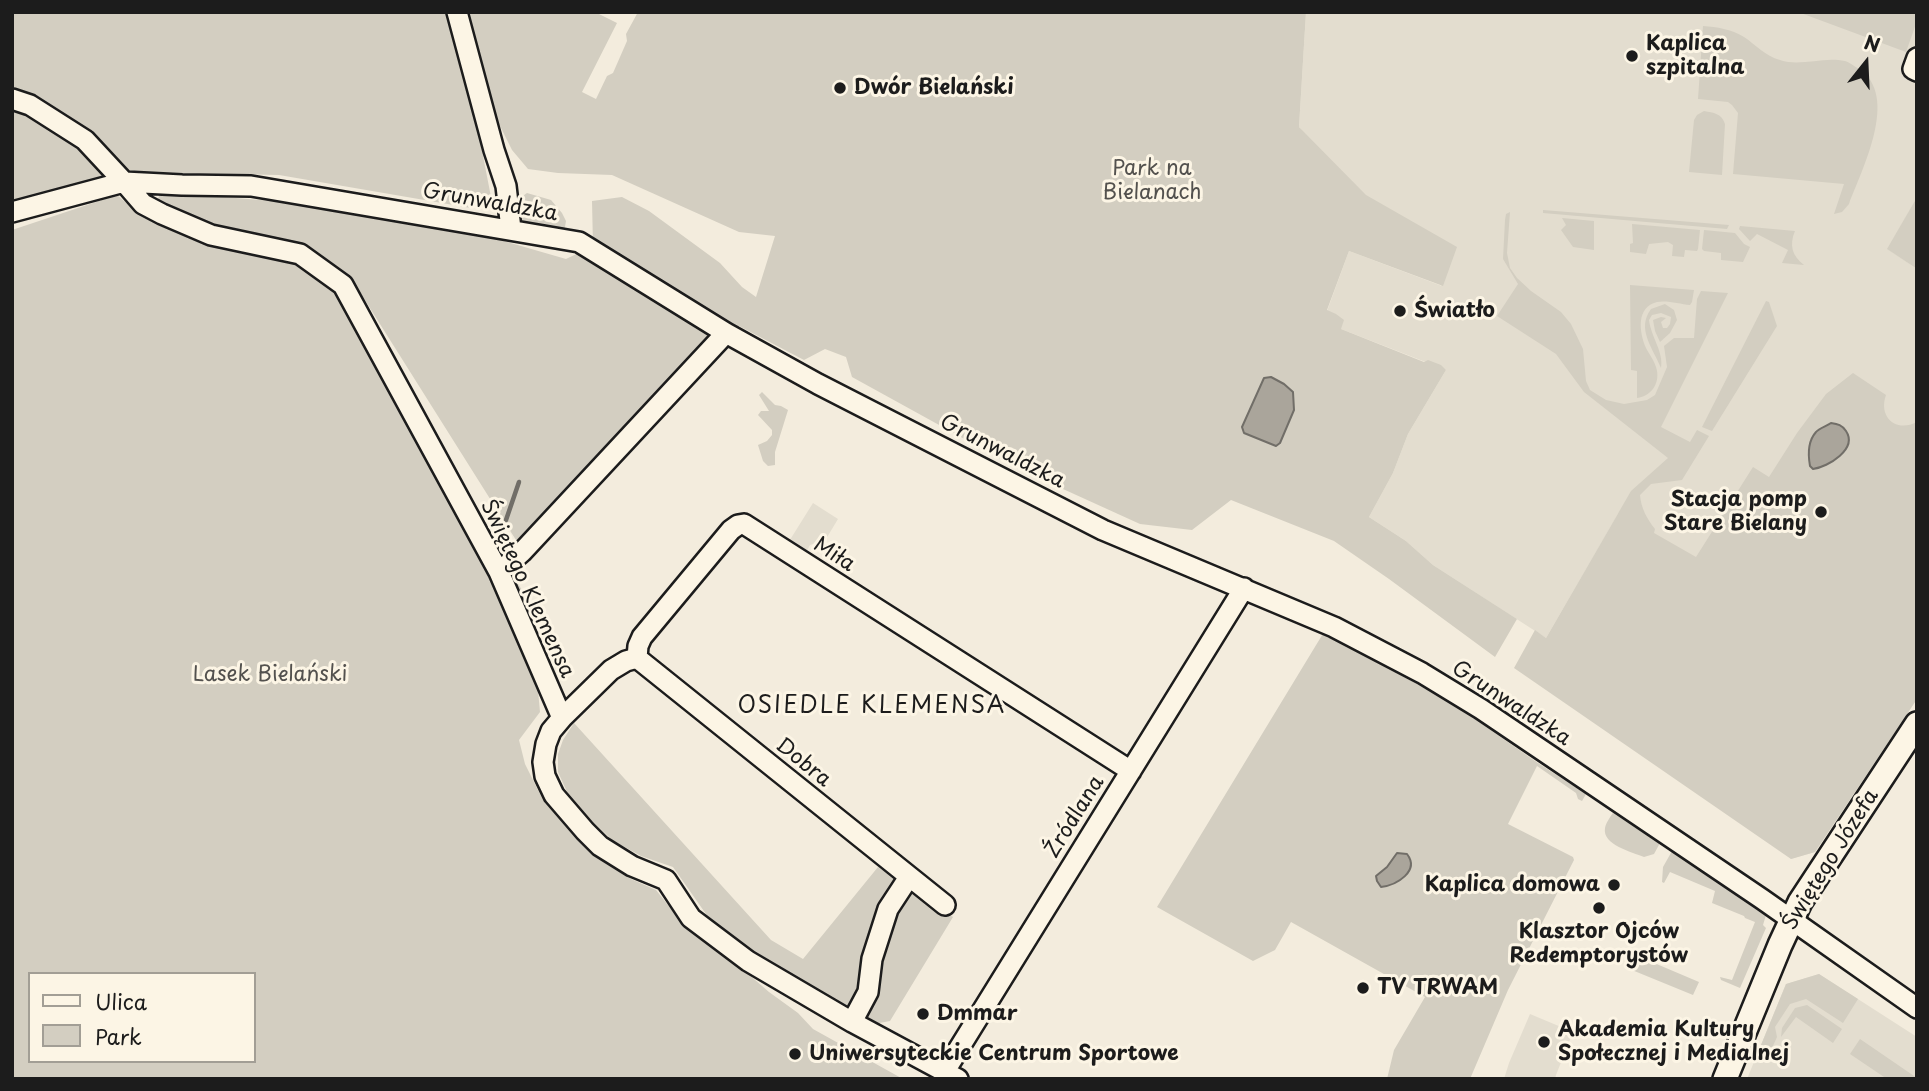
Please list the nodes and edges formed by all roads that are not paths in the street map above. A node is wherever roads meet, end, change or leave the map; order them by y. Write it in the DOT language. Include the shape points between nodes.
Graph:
graph roads {
  1 [pos="457,12"];
  2 [pos="1917,58"];
  3 [pos="1917,71"];
  4 [pos="12,99"];
  5 [pos="124,182"];
  6 [pos="12,212"];
  7 [pos="511,229"];
  8 [pos="726,333"];
  9 [pos="499,572"];
  10 [pos="1244,588"];
  11 [pos="637,658"];
  12 [pos="562,718"];
  13 [pos="1917,724"];
  14 [pos="1131,771"];
  15 [pos="909,877"];
  16 [pos="945,905"];
  17 [pos="1791,920"];
  18 [pos="1917,1008"];
  19 [pos="852,1022"];
  20 [pos="951,1075"];
  21 [pos="1725,1079"];
  1 -- 7 [label="street" via="506,186"];
  2 -- 3 [label="street" via="1913,69"];
  4 -- 5 [label="street" via="30,105 85,140"];
  5 -- 6 [label="street"];
  5 -- 7 [label="street, Grunwaldzka" via="251,186"];
  5 -- 9 [label="street, Świętego Klemensa" via="143,204 162,214 211,235 300,254 342,285"];
  7 -- 8 [label="street, Grunwaldzka" via="579,242"];
  8 -- 9 [label="street"];
  8 -- 10 [label="street, Grunwaldzka" via="1103,530"];
  9 -- 12 [label="street, Świętego Klemensa"];
  10 -- 14 [label="street, Źródlana"];
  10 -- 17 [label="street, Grunwaldzka" via="1334,627 1422,673"];
  11 -- 12 [label="street" via="611,670"];
  11 -- 14 [label="street, Miła" via="642,637 731,530 749,525"];
  11 -- 15 [label="street, Dobra"];
  12 -- 19 [label="street" via="548,738 543,769 554,795 592,839 619,859 666,880 691,918 748,961"];
  13 -- 17 [label="street, Świętego Józefa"];
  14 -- 20 [label="street, Źródlana"];
  15 -- 16 [label="street, Dobra"];
  15 -- 19 [label="street" via="888,909 872,959 868,992"];
  17 -- 18 [label="street, Grunwaldzka"];
  17 -- 21 [label="street, Świętego Józefa"];
  19 -- 20 [label="street"];
}
